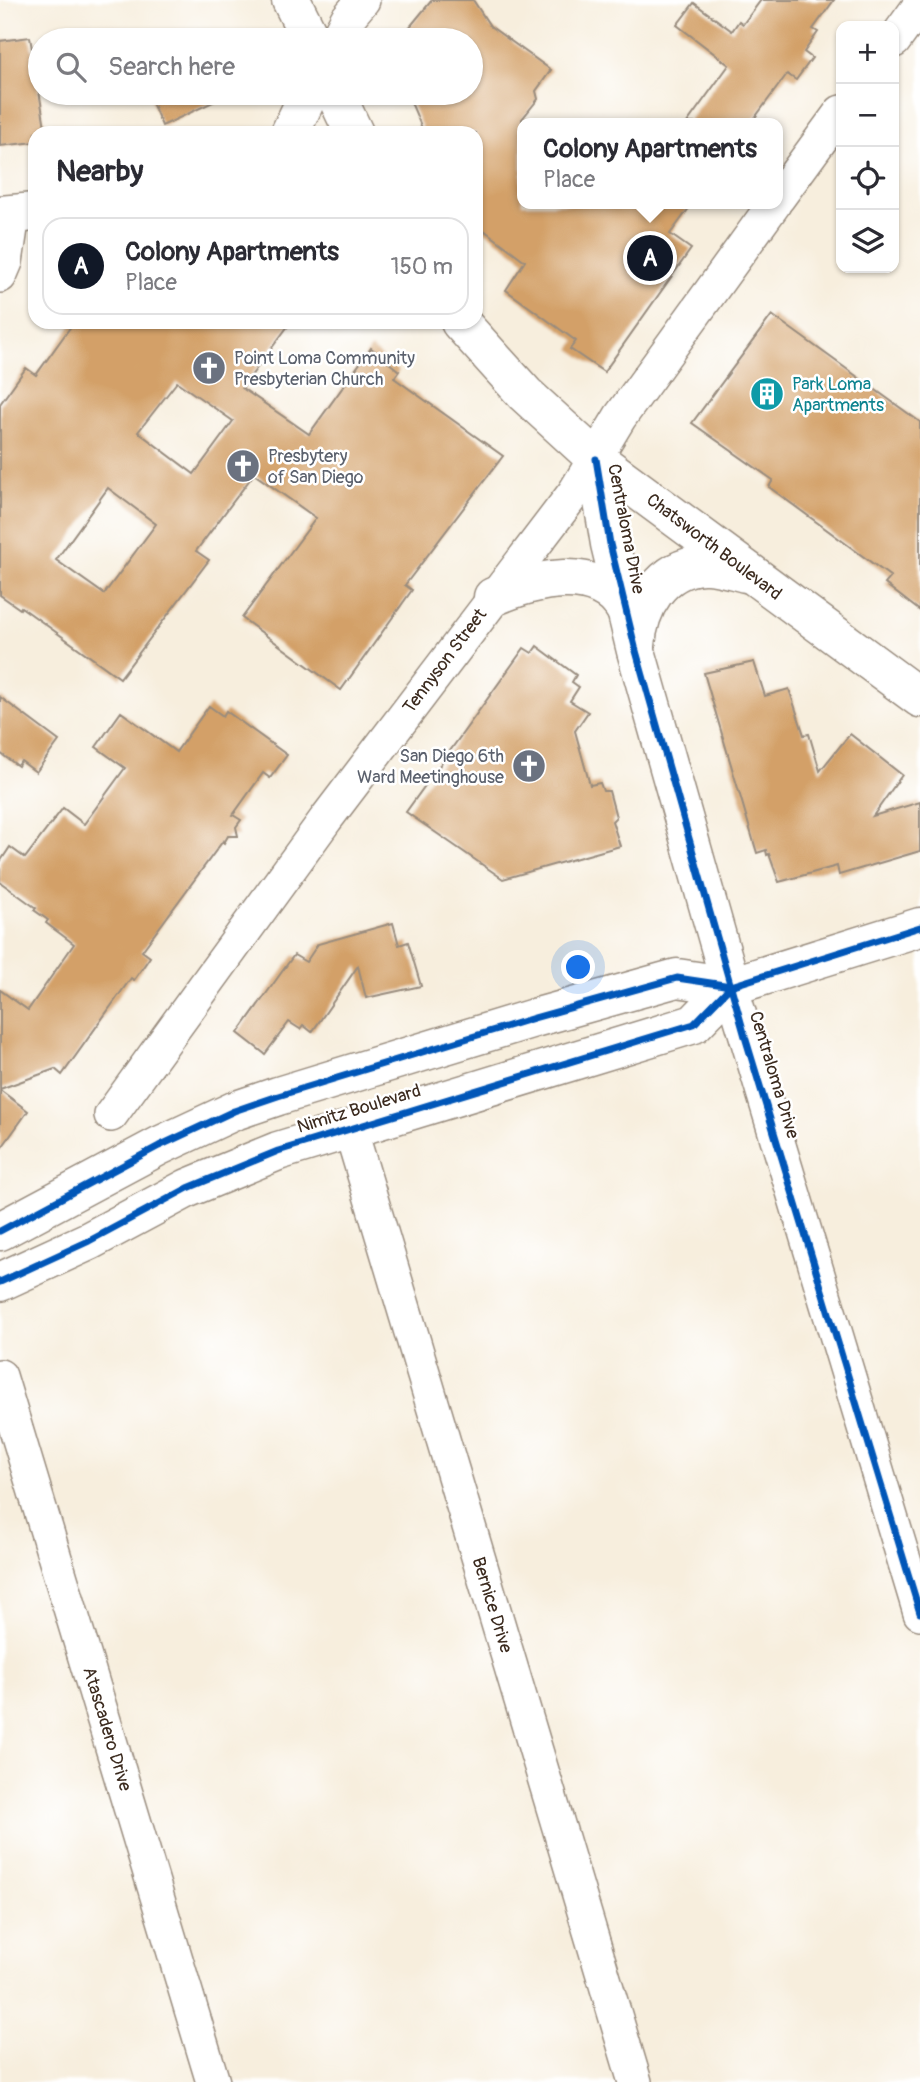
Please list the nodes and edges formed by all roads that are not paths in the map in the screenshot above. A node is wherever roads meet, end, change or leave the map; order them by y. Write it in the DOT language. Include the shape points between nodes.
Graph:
graph roads {
  1 [pos="291,0"];
  2 [pos="363,0"];
  3 [pos="920,5"];
  4 [pos="305,28"];
  5 [pos="342,28"];
  6 [pos="899,34"];
  7 [pos="303,105"];
  8 [pos="341,105"];
  9 [pos="836,119"];
  10 [pos="293,126"];
  11 [pos="351,126"];
  12 [pos="783,191"];
  13 [pos="770,209"];
  14 [pos="16,214"];
  15 [pos="0,276"];
  16 [pos="466,329"];
  17 [pos="596,459"];
  18 [pos="748,573"];
  19 [pos="493,597"];
  20 [pos="625,609"];
  21 [pos="636,651"];
  22 [pos="920,698"];
  23 [pos="920,927"];
  24 [pos="732,986"];
  25 [pos="111,1115"];
  26 [pos="350,1128"];
  27 [pos="0,1231"];
  28 [pos="0,1282"];
  29 [pos="0,1376"];
  30 [pos="920,1614"];
  31 [pos="213,2082"];
  32 [pos="635,2082"];
  1 -- 4 [label="main road"];
  2 -- 5 [label="street"];
  3 -- 6 [label="street"];
  7 -- 10 [label="main road"];
  8 -- 11 [label="main road"];
  9 -- 12 [label="street"];
  13 -- 17 [label="street, Tennyson Street" via="620,417"];
  14 -- 15 [label="street"];
  16 -- 17 [label="main road, Chatsworth Boulevard" via="525,394"];
  17 -- 18 [label="main road, Chatsworth Boulevard"];
  17 -- 19 [label="street, Tennyson Street"];
  17 -- 20 [label="main road, Centraloma Drive"];
  18 -- 21 [label="main road" via="705,565 687,567 671,576 650,596 641,613"];
  18 -- 22 [label="main road, Chatsworth Boulevard"];
  19 -- 20 [label="main road" via="528,583 570,579 601,587"];
  19 -- 25 [label="street, Tennyson Street"];
  20 -- 21 [label="main road, Centraloma Drive"];
  21 -- 24 [label="main road, Centraloma Drive"];
  23 -- 24 [label="main road, Nimitz Boulevard"];
  24 -- 26 [label="main road, Nimitz Boulevard" via="694,1024"];
  24 -- 27 [label="main road, Nimitz Boulevard" via="677,978 234,1111"];
  24 -- 30 [label="street, Centraloma Drive"];
  26 -- 28 [label="main road, Nimitz Boulevard" via="210,1178"];
  26 -- 32 [label="street, Bernice Drive"];
  29 -- 31 [label="street, Atascadero Drive"];
}
